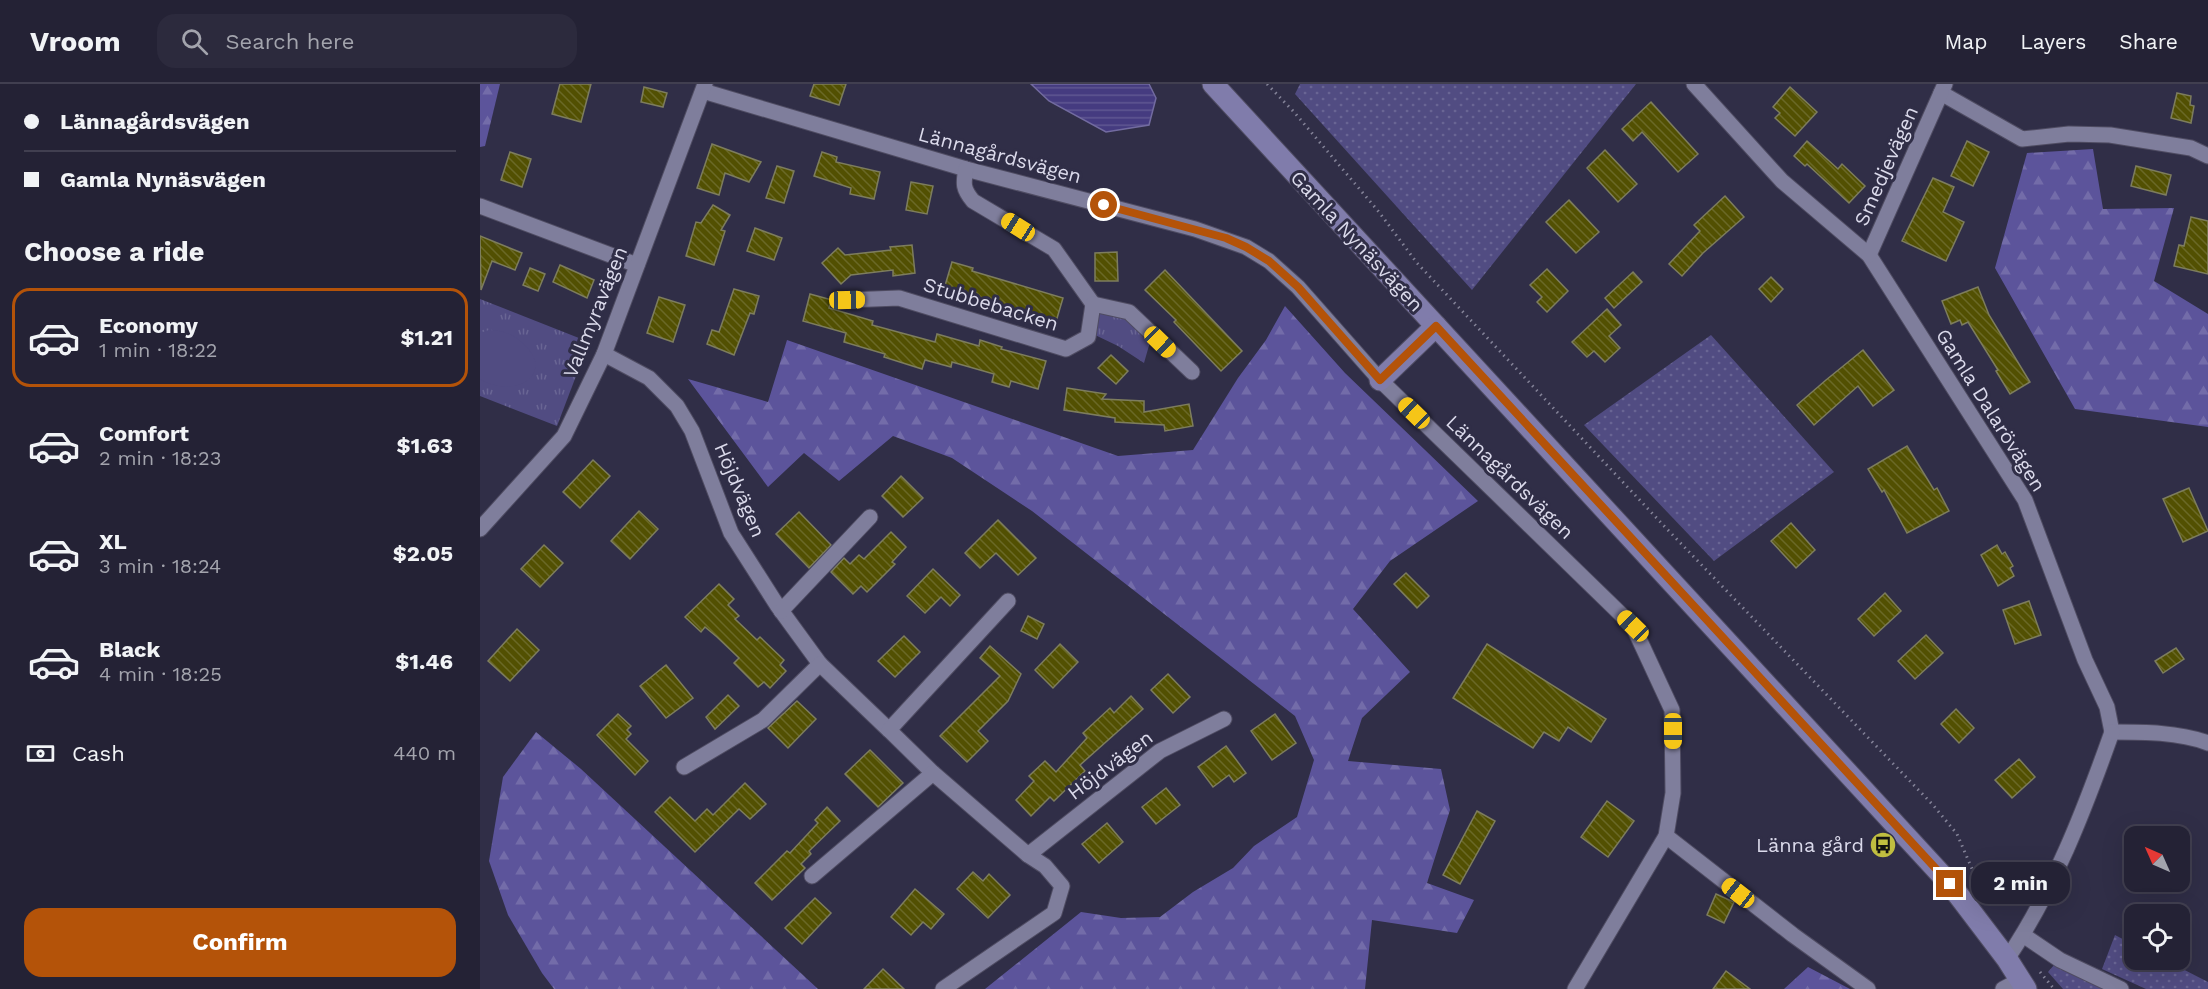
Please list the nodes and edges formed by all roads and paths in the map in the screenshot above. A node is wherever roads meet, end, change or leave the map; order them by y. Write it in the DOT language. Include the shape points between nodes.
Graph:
graph roads {
  1 [pos="1213,84"];
  2 [pos="1267,84"];
  3 [pos="1694,84"];
  4 [pos="704,87"];
  5 [pos="1943,88"];
  6 [pos="2208,156"];
  7 [pos="966,169"];
  8 [pos="480,206"];
  9 [pos="1869,255"];
  10 [pos="637,265"];
  11 [pos="847,300"];
  12 [pos="1093,304"];
  13 [pos="1436,326"];
  14 [pos="604,354"];
  15 [pos="1192,372"];
  16 [pos="1380,380"];
  17 [pos="870,517"];
  18 [pos="480,529"];
  19 [pos="1008,601"];
  20 [pos="781,610"];
  21 [pos="820,664"];
  22 [pos="1224,719"];
  23 [pos="889,730"];
  24 [pos="2112,732"];
  25 [pos="2204,739"];
  26 [pos="684,767"];
  27 [pos="933,772"];
  28 [pos="1666,836"];
  29 [pos="1028,855"];
  30 [pos="812,876"];
  31 [pos="1985,900"];
  32 [pos="2023,935"];
  33 [pos="2007,959"];
  34 [pos="2017,986"];
  35 [pos="943,989"];
  36 [pos="1575,989"];
  37 [pos="1868,989"];
  38 [pos="2121,989"];
  1 -- 13 [label="street, Gamla Nynäsvägen"];
  2 -- 31 [label="path" via="1379,212 1417,263 1933,805 1957,834"];
  3 -- 9 [label="street, Gamla Dalarövägen" via="1782,181"];
  4 -- 7 [label="street, Lännagårdsvägen"];
  4 -- 10 [label="street, Vallmyravägen"];
  5 -- 6 [label="street, Smedjevägen" via="2022,139 2110,135 2190,148"];
  5 -- 9 [label="street, Smedjevägen"];
  7 -- 12 [label="street" via="963,185 973,201 1054,249"];
  7 -- 16 [label="street, Lännagårdsvägen" via="1195,229 1246,247 1298,287"];
  8 -- 10 [label="street"];
  9 -- 24 [label="street, Gamla Dalarövägen" via="2025,500 2085,660 2107,707"];
  10 -- 14 [label="street, Vallmyravägen"];
  11 -- 12 [label="street, Stubbebacken" via="899,298 1066,349 1088,337"];
  12 -- 15 [label="street" via="1129,312"];
  13 -- 16 [label="street"];
  13 -- 33 [label="street, Gamla Nynäsvägen" via="1950,884"];
  14 -- 18 [label="street, Vallmyravägen" via="564,436"];
  14 -- 20 [label="street, Höjdvägen" via="649,378 677,405 692,431 731,533"];
  16 -- 28 [label="street, Lännagårdsvägen" via="1633,626 1672,710 1673,793"];
  17 -- 20 [label="street"];
  19 -- 23 [label="street"];
  20 -- 21 [label="street, Höjdvägen"];
  21 -- 23 [label="street, Höjdvägen"];
  21 -- 26 [label="street" via="763,720"];
  22 -- 29 [label="street, Höjdvägen" via="1160,751"];
  23 -- 27 [label="street, Höjdvägen"];
  24 -- 25 [label="street"];
  24 -- 32 [label="street" via="2050,887"];
  27 -- 29 [label="street, Höjdvägen"];
  27 -- 30 [label="street"];
  28 -- 36 [label="street, Lännagårdsvägen"];
  28 -- 37 [label="street"];
  29 -- 35 [label="street, Höjdvägen" via="1045,866 1062,886 1054,913"];
  32 -- 33 [label="street"];
  32 -- 38 [label="street" via="2060,960"];
  33 -- 34 [label="street, Gamla Nynäsvägen"];
}
